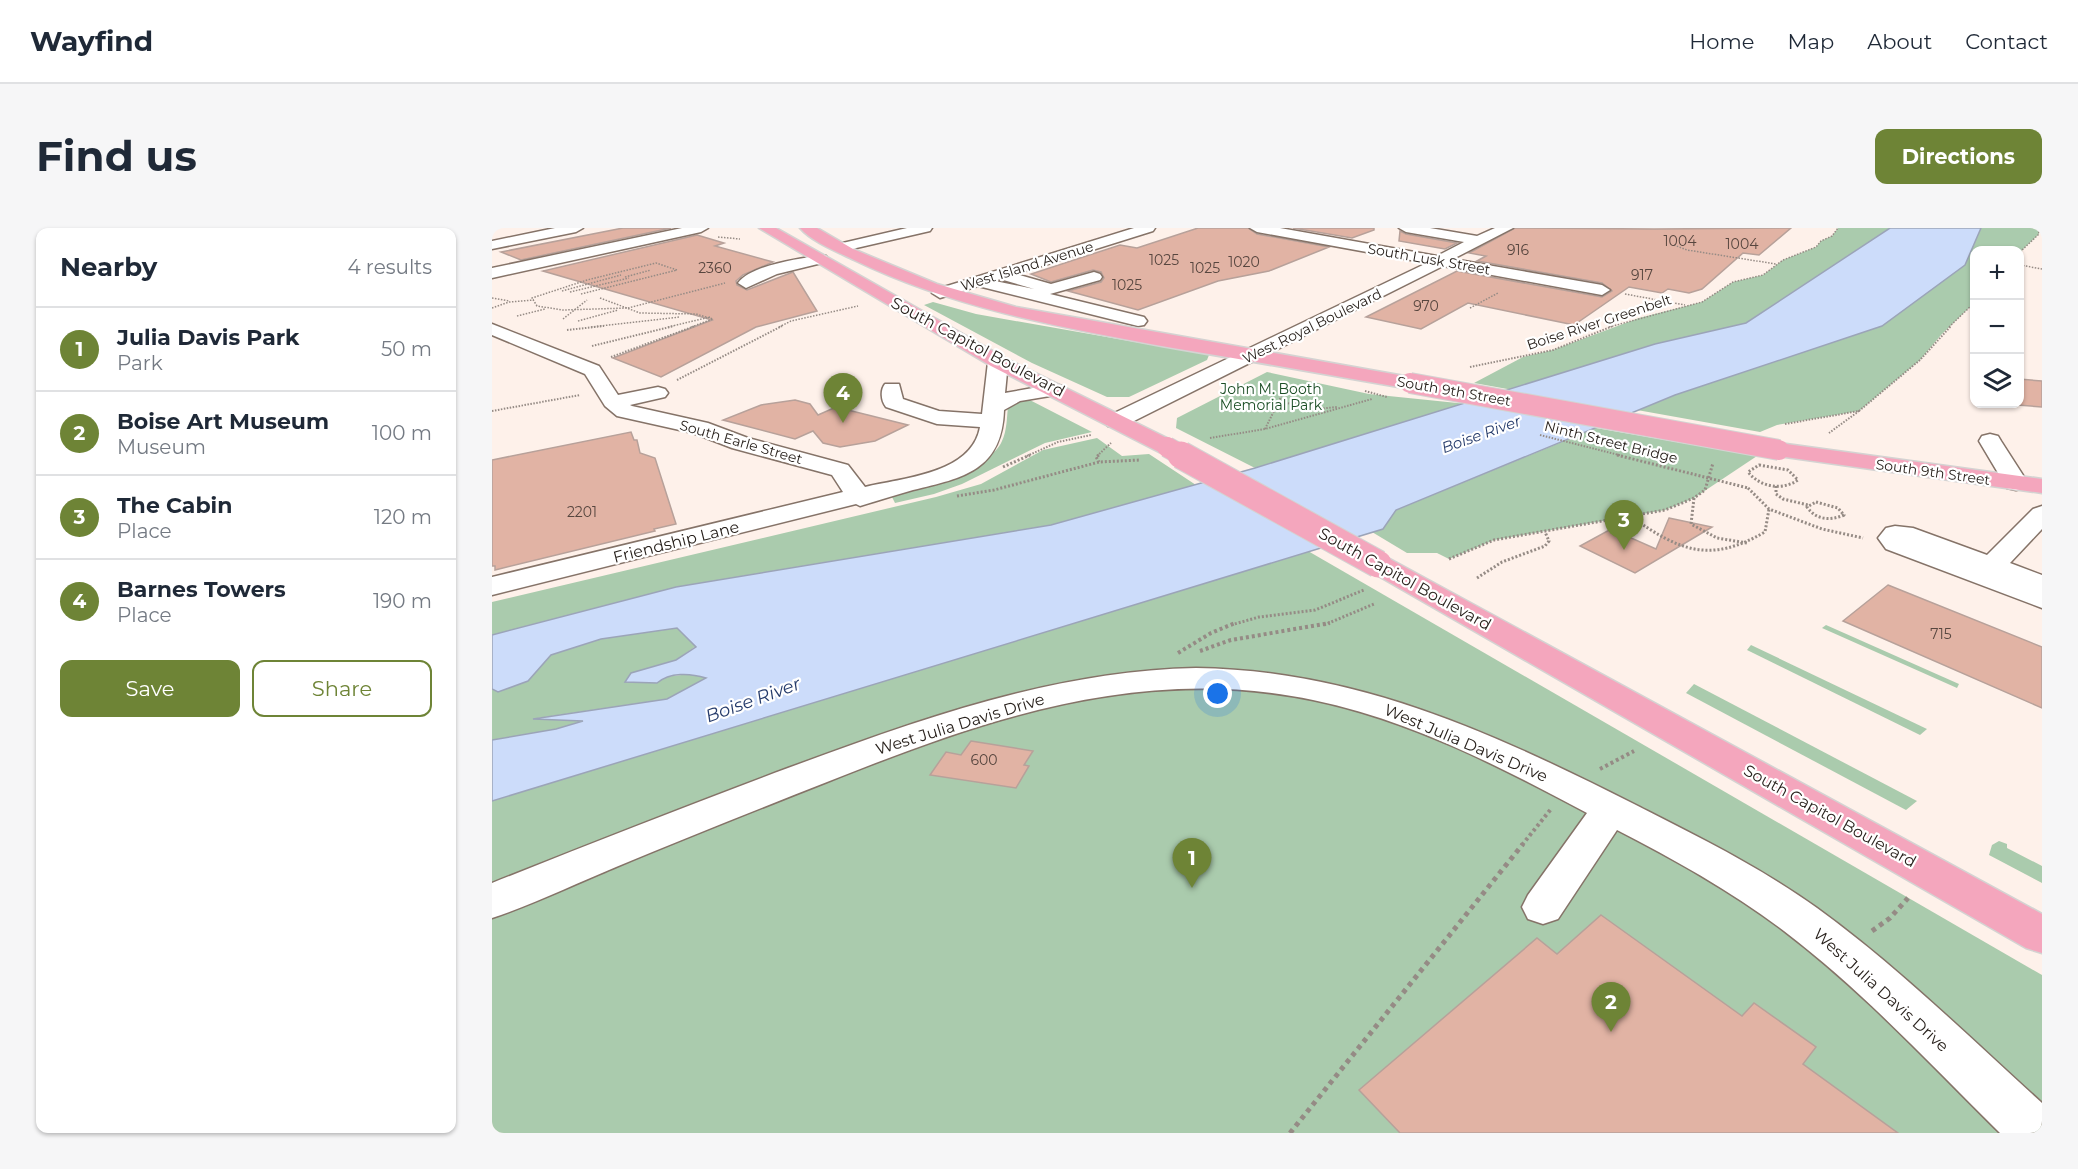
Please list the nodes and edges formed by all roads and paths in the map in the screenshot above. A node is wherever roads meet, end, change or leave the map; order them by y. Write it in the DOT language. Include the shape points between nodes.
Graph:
graph roads {
  1 [pos="576,228"];
  2 [pos="690,228"];
  3 [pos="701,228"];
  4 [pos="766,228"];
  5 [pos="807,228"];
  6 [pos="925,228"];
  7 [pos="1148,228"];
  8 [pos="1257,228"];
  9 [pos="1406,228"];
  10 [pos="1506,228"];
  11 [pos="1837,228"];
  12 [pos="2038,228"];
  13 [pos="882,233"];
  14 [pos="672,234"];
  15 [pos="1480,241"];
  16 [pos="492,245"];
  17 [pos="1674,245"];
  18 [pos="839,248"];
  19 [pos="2024,248"];
  20 [pos="821,259"];
  21 [pos="1441,261"];
  22 [pos="1776,264"];
  23 [pos="2024,266"];
  24 [pos="640,267"];
  25 [pos="2042,269"];
  26 [pos="651,270"];
  27 [pos="492,273"];
  28 [pos="615,273"];
  29 [pos="661,274"];
  30 [pos="998,274"];
  31 [pos="621,275"];
  32 [pos="625,277"];
  33 [pos="1094,277"];
  34 [pos="628,278"];
  35 [pos="635,280"];
  36 [pos="977,281"];
  37 [pos="747,282"];
  38 [pos="572,285"];
  39 [pos="578,286"];
  40 [pos="600,289"];
  41 [pos="556,290"];
  42 [pos="1051,290"];
  43 [pos="1602,290"];
  44 [pos="562,291"];
  45 [pos="1501,291"];
  46 [pos="570,292"];
  47 [pos="597,292"];
  48 [pos="940,293"];
  49 [pos="1032,296"];
  50 [pos="492,298"];
  51 [pos="600,298"];
  52 [pos="534,300"];
  53 [pos="587,300"];
  54 [pos="509,302"];
  55 [pos="861,305"];
  56 [pos="1686,305"];
  57 [pos="1970,307"];
  58 [pos="492,308"];
  59 [pos="627,308"];
  60 [pos="1470,308"];
  61 [pos="545,309"];
  62 [pos="575,310"];
  63 [pos="704,314"];
  64 [pos="517,316"];
  65 [pos="711,317"];
  66 [pos="563,319"];
  67 [pos="578,321"];
  68 [pos="1138,321"];
  69 [pos="492,329"];
  70 [pos="567,330"];
  71 [pos="589,347"];
  72 [pos="1250,356"];
  73 [pos="601,361"];
  74 [pos="998,362"];
  75 [pos="1464,369"];
  76 [pos="1299,383"];
  77 [pos="1403,387"];
  78 [pos="892,388"];
  79 [pos="663,389"];
  80 [pos="1055,390"];
  81 [pos="1358,390"];
  82 [pos="587,394"];
  83 [pos="1388,397"];
  84 [pos="612,402"];
  85 [pos="1282,402"];
  86 [pos="1350,406"];
  87 [pos="492,411"];
  88 [pos="1859,411"];
  89 [pos="993,415"];
  90 [pos="1777,425"];
  91 [pos="1108,427"];
  92 [pos="1265,429"];
  93 [pos="1539,435"];
  94 [pos="1825,436"];
  95 [pos="1202,439"];
  96 [pos="1990,441"];
  97 [pos="1103,450"];
  98 [pos="1158,453"];
  99 [pos="1099,462"];
  100 [pos="1714,462"];
  101 [pos="995,471"];
  102 [pos="1776,486"];
  103 [pos="2034,488"];
  104 [pos="954,496"];
  105 [pos="860,498"];
  106 [pos="1694,498"];
  107 [pos="1808,505"];
  108 [pos="1769,509"];
  109 [pos="2042,514"];
  110 [pos="1630,516"];
  111 [pos="1832,519"];
  112 [pos="1821,529"];
  113 [pos="1545,532"];
  114 [pos="1748,543"];
  115 [pos="1896,543"];
  116 [pos="1449,559"];
  117 [pos="1992,566"];
  118 [pos="1477,578"];
  119 [pos="2042,585"];
  120 [pos="492,586"];
  121 [pos="1354,595"];
  122 [pos="2042,599"];
  123 [pos="1171,658"];
  124 [pos="1561,796"];
  125 [pos="1611,809"];
  126 [pos="1931,873"];
  127 [pos="492,901"];
  128 [pos="1543,907"];
  129 [pos="2042,935"];
  130 [pos="1842,952"];
  131 [pos="1290,1133"];
  132 [pos="2037,1133"];
  1 -- 16 [label="street"];
  2 -- 14 [label="street"];
  3 -- 14 [label="street"];
  4 -- 20 [label="main road, South Capitol Boulevard"];
  5 -- 18 [label="main road, South Capitol Boulevard"];
  6 -- 13 [label="street"];
  7 -- 30 [label="street, West Island Avenue"];
  8 -- 21 [label="street, South Lusk Street"];
  9 -- 15 [label="street"];
  10 -- 15 [label="street, West Royal Boulevard"];
  11 -- 22 [label="path, Boise River Greenbelt" via="1816,247"];
  12 -- 19 [label="path" via="2039,234"];
  13 -- 18 [label="street"];
  14 -- 27 [label="street"];
  15 -- 21 [label="street, West Royal Boulevard"];
  17 -- 22 [label="path"];
  18 -- 48 [label="main road, South Capitol Boulevard"];
  20 -- 37 [label="street" via="772,270"];
  20 -- 74 [label="main road, South Capitol Boulevard"];
  21 -- 43 [label="street, South Lusk Street"];
  21 -- 72 [label="street, West Royal Boulevard"];
  22 -- 56 [label="path, Boise River Greenbelt" via="1763,275 1733,282 1702,302"];
  23 -- 25 [label="path"];
  24 -- 26 [label="path"];
  24 -- 28 [label="path"];
  24 -- 29 [label="path" via="656,263 677,270"];
  26 -- 29 [label="path"];
  26 -- 32 [label="path"];
  28 -- 31 [label="path"];
  28 -- 38 [label="path"];
  29 -- 35 [label="path"];
  30 -- 36 [label="street, West Island Avenue"];
  30 -- 42 [label="street"];
  31 -- 32 [label="path"];
  31 -- 39 [label="path"];
  32 -- 34 [label="path"];
  33 -- 42 [label="street"];
  34 -- 35 [label="path"];
  34 -- 46 [label="path"];
  35 -- 40 [label="path"];
  36 -- 48 [label="street, West Island Avenue"];
  36 -- 49 [label="street"];
  37 -- 59 [label="path" via="721,283"];
  38 -- 39 [label="path"];
  38 -- 41 [label="path"];
  39 -- 44 [label="path"];
  40 -- 46 [label="path" via="582,294"];
  40 -- 47 [label="path"];
  41 -- 44 [label="path"];
  41 -- 52 [label="path"];
  42 -- 49 [label="street"];
  43 -- 56 [label="path"];
  44 -- 46 [label="path"];
  45 -- 60 [label="path"];
  48 -- 72 [label="main road, South 9th Street" via="1011,312"];
  49 -- 68 [label="street"];
  50 -- 54 [label="path"];
  51 -- 59 [label="path"];
  52 -- 54 [label="path"];
  52 -- 61 [label="path"];
  53 -- 62 [label="path"];
  54 -- 58 [label="path"];
  55 -- 79 [label="path" via="784,324"];
  56 -- 75 [label="path, Boise River Greenbelt" via="1612,326 1553,350"];
  57 -- 88 [label="path" via="1920,360"];
  59 -- 62 [label="path"];
  59 -- 63 [label="path" via="650,314"];
  59 -- 67 [label="path"];
  61 -- 62 [label="path"];
  61 -- 64 [label="path"];
  62 -- 66 [label="path"];
  63 -- 65 [label="path"];
  63 -- 70 [label="path"];
  65 -- 71 [label="path"];
  65 -- 73 [label="path"];
  69 -- 84 [label="street" via="592,370"];
  72 -- 77 [label="main road, South 9th Street"];
  72 -- 91 [label="street, West Royal Boulevard"];
  74 -- 80 [label="main road, South Capitol Boulevard"];
  74 -- 89 [label="street, Friendship Lane"];
  76 -- 85 [label="path" via="1284,391"];
  77 -- 86 [label="path"];
  77 -- 103 [label="main road, South 9th Street, bridge"];
  78 -- 89 [label="street" via="893,403 938,417"];
  79 -- 84 [label="street"];
  80 -- 89 [label="street" via="1015,396"];
  80 -- 91 [label="main road, South Capitol Boulevard"];
  81 -- 83 [label="path, bridge"];
  82 -- 87 [label="path"];
  84 -- 105 [label="street, South Earle Street" via="625,411 699,428 840,470"];
  85 -- 86 [label="path" via="1317,410"];
  85 -- 92 [label="path" via="1267,419"];
  86 -- 92 [label="path"];
  88 -- 90 [label="path"];
  88 -- 94 [label="path"];
  89 -- 105 [label="street, Friendship Lane" via="989,444 964,466 949,474"];
  91 -- 98 [label="main road, South Capitol Boulevard"];
  91 -- 101 [label="path" via="1024,455"];
  92 -- 95 [label="path"];
  93 -- 108 [label="path, Ninth Street Bridge, bridge" via="1748,488"];
  96 -- 103 [label="street"];
  97 -- 99 [label="path" via="1096,457"];
  98 -- 99 [label="path" via="1121,463"];
  98 -- 126 [label="main road, South Capitol Boulevard, bridge" via="1378,564"];
  99 -- 104 [label="path" via="994,490"];
  100 -- 106 [label="path" via="1706,490"];
  102 -- 107 [label="path" via="1776,494 1783,499"];
  105 -- 120 [label="street, Friendship Lane"];
  106 -- 110 [label="path" via="1665,510"];
  106 -- 114 [label="path" via="1691,524 1717,538"];
  107 -- 111 [label="path" via="1814,515"];
  107 -- 111 [label="path" via="1827,504 1844,513"];
  108 -- 112 [label="path"];
  108 -- 114 [label="path" via="1765,532"];
  109 -- 117 [label="street"];
  110 -- 113 [label="path"];
  110 -- 114 [label="path" via="1677,547 1728,551"];
  111 -- 112 [label="path"];
  112 -- 115 [label="path"];
  113 -- 116 [label="path" via="1494,540"];
  113 -- 118 [label="path" via="1545,546 1502,562"];
  115 -- 117 [label="street" via="1891,538 1904,534"];
  115 -- 122 [label="street"];
  117 -- 119 [label="street"];
  121 -- 123 [label="path" via="1309,612 1272,614 1228,626 1196,640"];
  124 -- 125 [label="street, West Julia Davis Drive"];
  124 -- 127 [label="street, West Julia Davis Drive" via="1455,735 1337,695 1267,682 1154,681 1079,689 981,714 853,758"];
  124 -- 131 [label="path"];
  125 -- 128 [label="street"];
  125 -- 130 [label="street, West Julia Davis Drive" via="1727,869"];
  126 -- 129 [label="main road, South Capitol Boulevard"];
  126 -- 130 [label="path" via="1890,918"];
  130 -- 132 [label="street, West Julia Davis Drive"];
}
